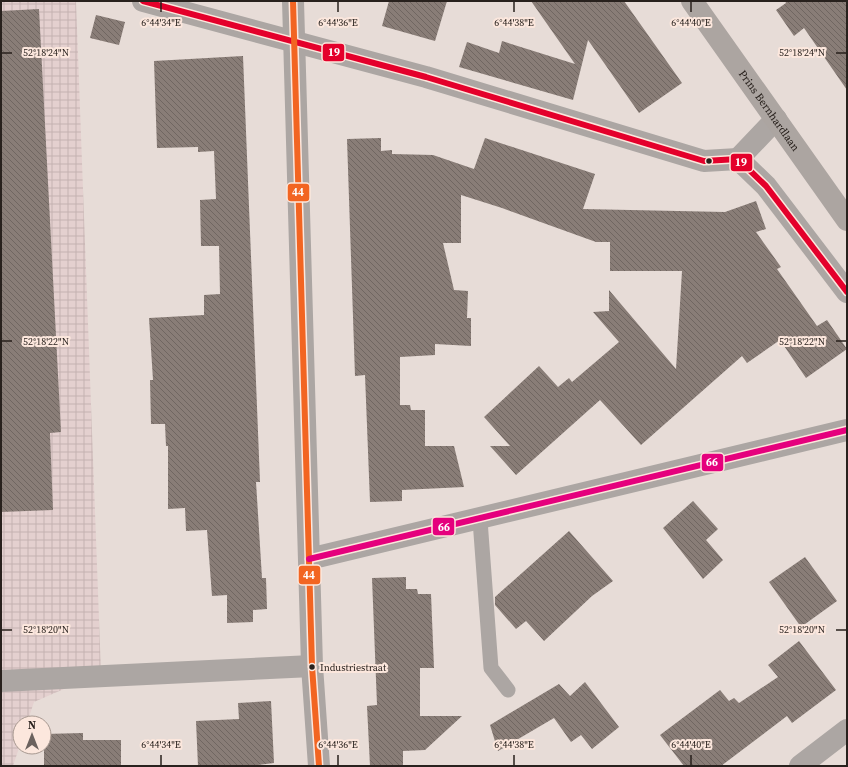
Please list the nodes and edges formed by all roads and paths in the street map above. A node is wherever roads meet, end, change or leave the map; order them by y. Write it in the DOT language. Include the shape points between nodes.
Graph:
graph roads {
  1 [pos="143,1"];
  2 [pos="293,1"];
  3 [pos="692,1"];
  4 [pos="295,41"];
  5 [pos="776,119"];
  6 [pos="738,159"];
  7 [pos="847,220"];
  8 [pos="847,292"];
  9 [pos="847,430"];
  10 [pos="480,520"];
  11 [pos="309,560"];
  12 [pos="312,666"];
  13 [pos="1,681"];
  14 [pos="508,690"];
  15 [pos="847,730"];
  16 [pos="319,766"];
  17 [pos="800,766"];
  1 -- 4 [label="street"];
  2 -- 4 [label="street"];
  3 -- 5 [label="street, Prins Bernhardlaan"];
  4 -- 6 [label="street" via="433,79 704,161"];
  4 -- 11 [label="street"];
  5 -- 6 [label="street"];
  5 -- 7 [label="street, Prins Bernhardlaan"];
  6 -- 8 [label="street" via="766,186"];
  9 -- 10 [label="street"];
  10 -- 11 [label="street"];
  10 -- 14 [label="lane" via="491,668"];
  11 -- 12 [label="street"];
  12 -- 13 [label="street"];
  12 -- 16 [label="street"];
  15 -- 17 [label="street"];
}
